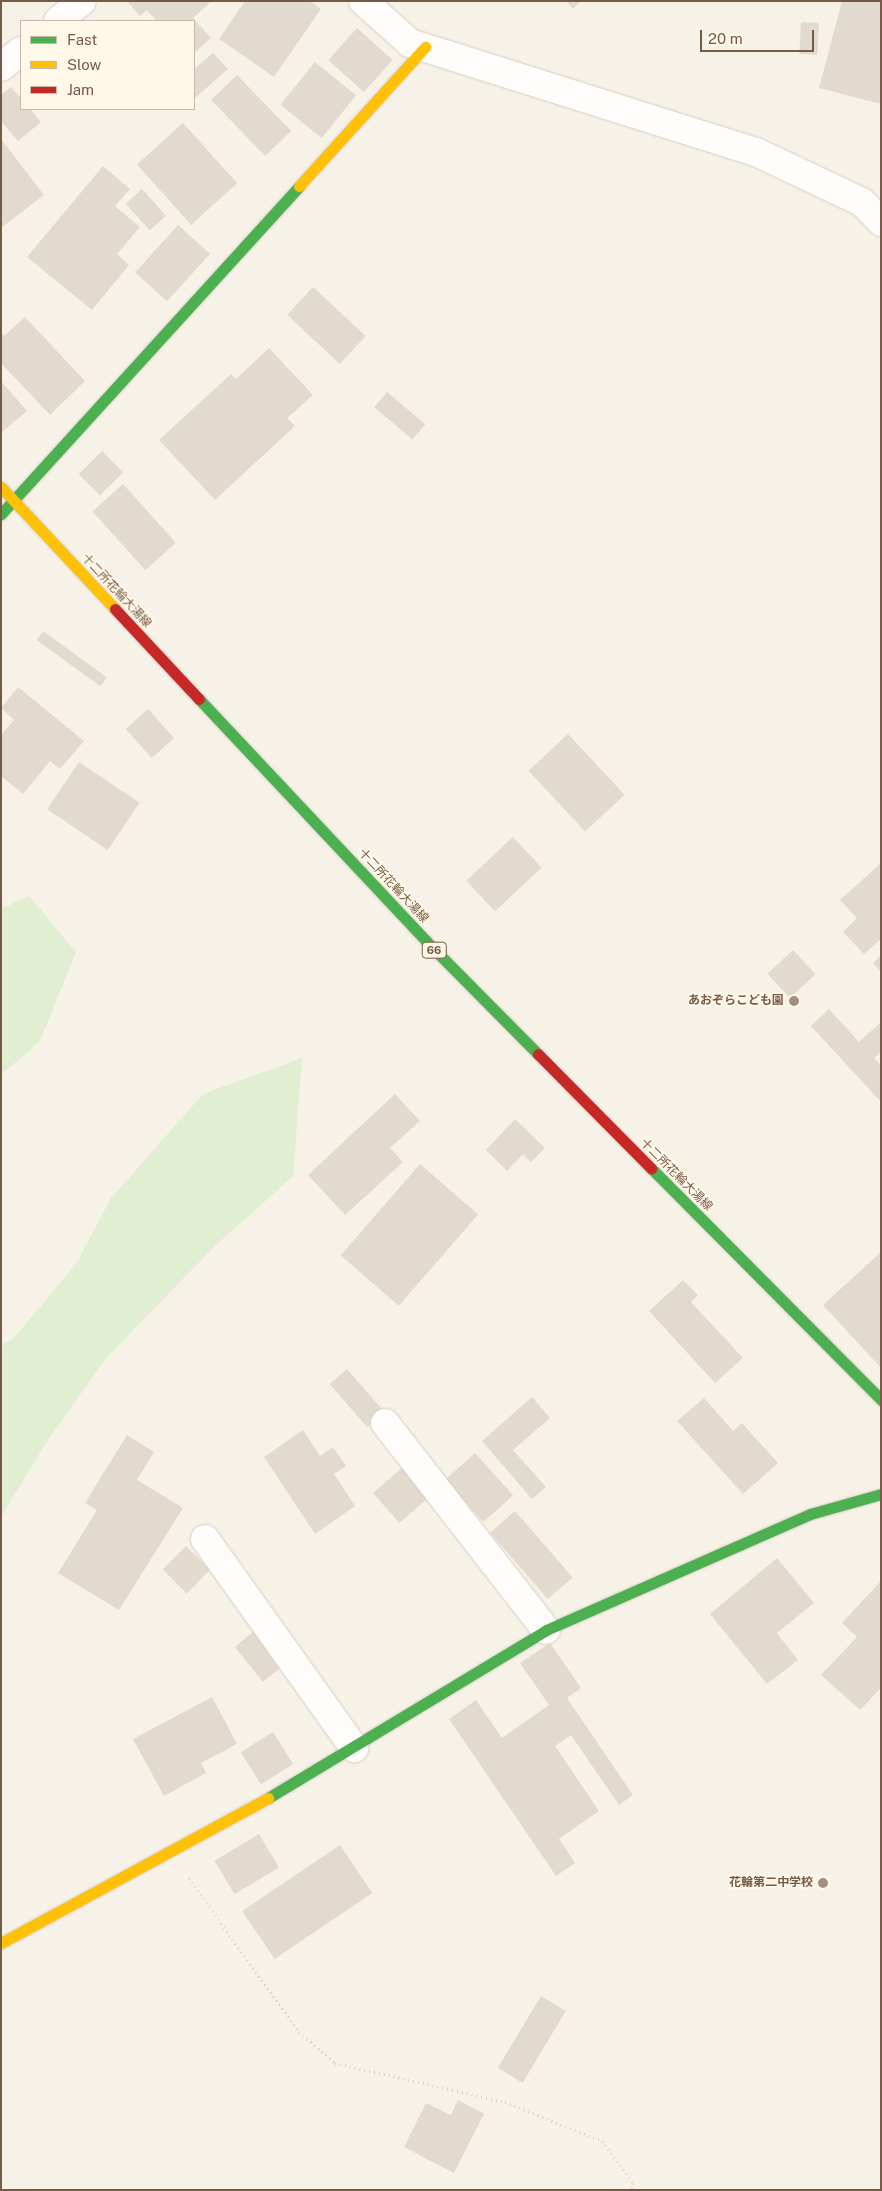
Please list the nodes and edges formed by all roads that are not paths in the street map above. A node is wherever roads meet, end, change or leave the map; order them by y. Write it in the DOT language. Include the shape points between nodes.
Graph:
graph roads {
  1 [pos="82,1"];
  2 [pos="363,1"];
  3 [pos="59,20"];
  4 [pos="425,47"];
  5 [pos="20,52"];
  6 [pos="1,67"];
  7 [pos="881,222"];
  8 [pos="1,487"];
  9 [pos="14,502"];
  10 [pos="1,514"];
  11 [pos="881,1400"];
  12 [pos="385,1423"];
  13 [pos="881,1494"];
  14 [pos="205,1539"];
  15 [pos="546,1630"];
  16 [pos="354,1748"];
  17 [pos="1,1943"];
  1 -- 3 [label="street"];
  2 -- 4 [label="street" via="410,43"];
  4 -- 7 [label="street" via="756,152 862,202"];
  4 -- 9 [label="street"];
  5 -- 6 [label="street"];
  8 -- 9 [label="street, 十二所花輪大湯線 / 66"];
  9 -- 10 [label="street"];
  9 -- 11 [label="street, 十二所花輪大湯線 / 66" via="427,942"];
  12 -- 15 [label="street"];
  13 -- 15 [label="street" via="810,1514"];
  14 -- 16 [label="street"];
  15 -- 16 [label="street"];
  16 -- 17 [label="street"];
}
